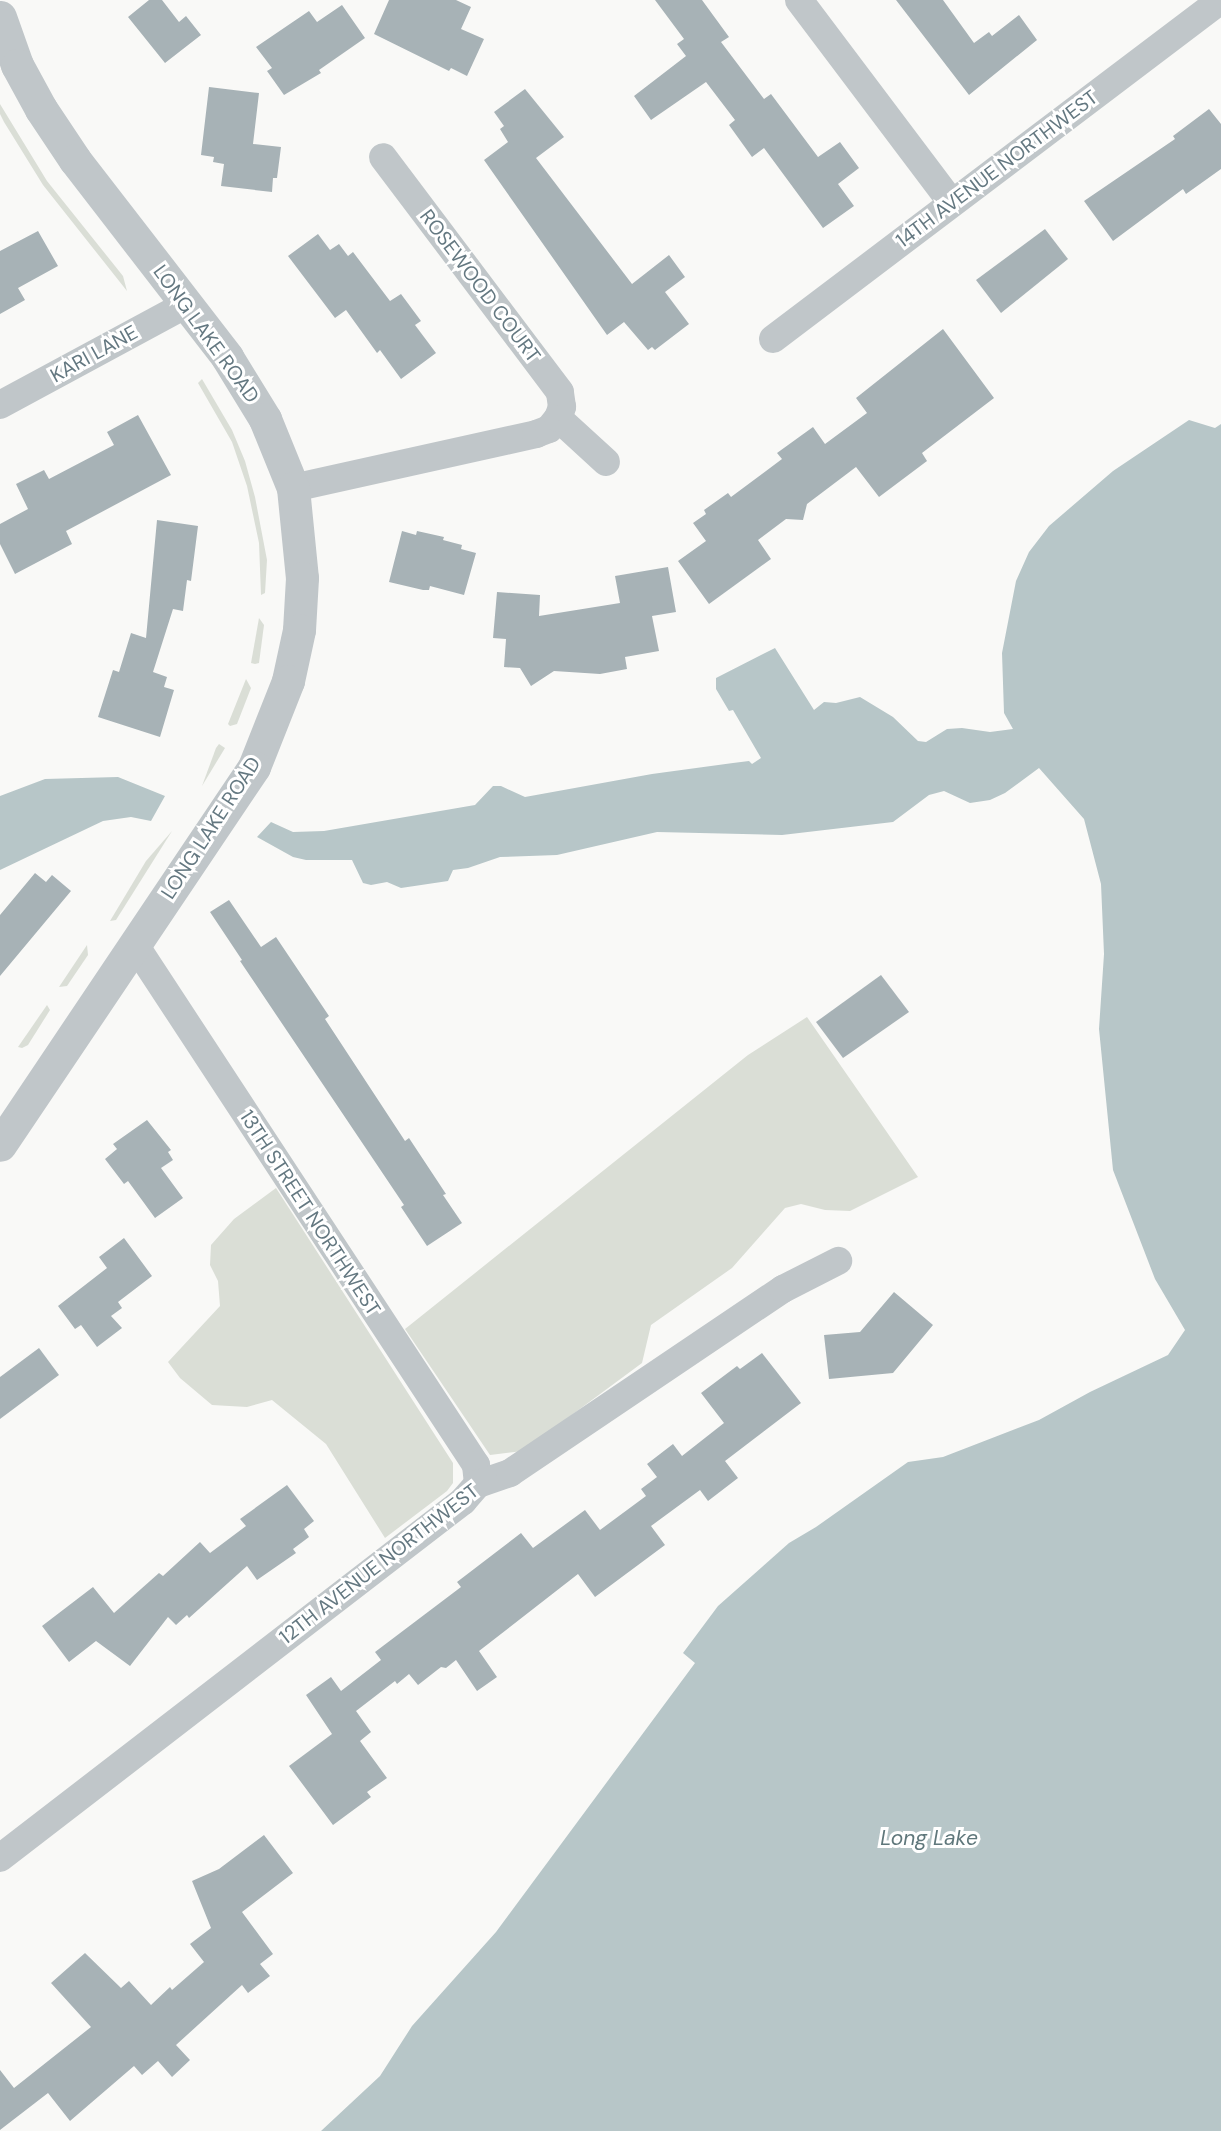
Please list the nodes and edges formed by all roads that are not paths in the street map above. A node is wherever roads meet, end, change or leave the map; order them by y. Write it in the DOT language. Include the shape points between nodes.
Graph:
graph roads {
  1 [pos="799,0"];
  2 [pos="1221,0"];
  3 [pos="0,17"];
  4 [pos="383,157"];
  5 [pos="951,202"];
  6 [pos="187,304"];
  7 [pos="773,339"];
  8 [pos="0,405"];
  9 [pos="558,418"];
  10 [pos="606,462"];
  11 [pos="293,488"];
  12 [pos="135,945"];
  13 [pos="0,1145"];
  14 [pos="838,1261"];
  15 [pos="478,1484"];
  16 [pos="0,1858"];
  1 -- 5 [label="street"];
  2 -- 5 [label="street, 14TH AVENUE NORTHWEST"];
  3 -- 6 [label="street, LONG LAKE ROAD" via="17,65 41,109 75,160"];
  4 -- 9 [label="street, ROSEWOOD COURT" via="560,393 562,407"];
  5 -- 7 [label="street, 14TH AVENUE NORTHWEST"];
  6 -- 8 [label="street, KARI LANE"];
  6 -- 11 [label="street, LONG LAKE ROAD" via="239,374 265,419"];
  9 -- 10 [label="street"];
  9 -- 11 [label="street" via="549,429 536,434"];
  11 -- 12 [label="street, LONG LAKE ROAD" via="302,578 298,630 288,681 254,767"];
  12 -- 13 [label="street, LONG LAKE ROAD"];
  12 -- 15 [label="street, 13TH STREET NORTHWEST" via="476,1465"];
  14 -- 15 [label="street, 12TH AVENUE NORTHWEST" via="783,1289 510,1473"];
  15 -- 16 [label="street, 12TH AVENUE NORTHWEST" via="464,1502"];
}
